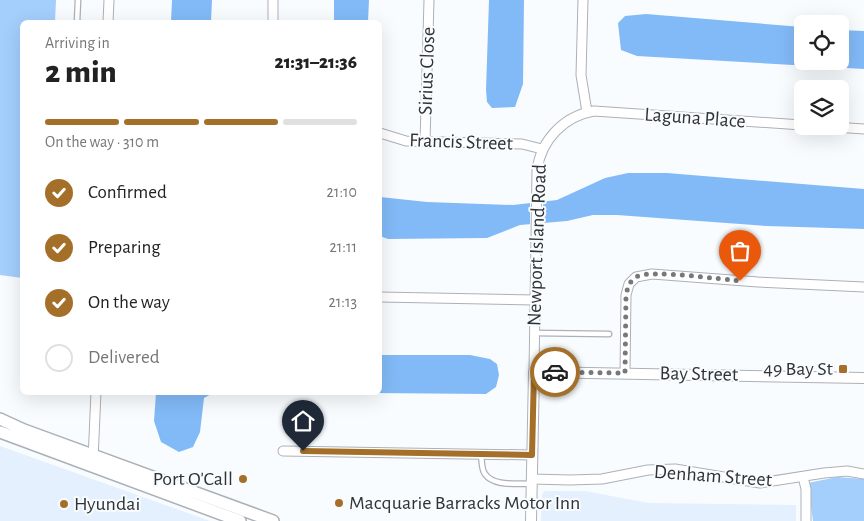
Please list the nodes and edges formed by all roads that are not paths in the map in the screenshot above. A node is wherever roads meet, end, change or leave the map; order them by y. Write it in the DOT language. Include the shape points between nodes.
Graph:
graph roads {
  1 [pos="78,0"];
  2 [pos="109,0"];
  3 [pos="274,0"];
  4 [pos="429,0"];
  5 [pos="584,0"];
  6 [pos="77,20"];
  7 [pos="108,20"];
  8 [pos="273,20"];
  9 [pos="587,112"];
  10 [pos="794,125"];
  11 [pos="849,128"];
  12 [pos="864,129"];
  13 [pos="382,134"];
  14 [pos="425,142"];
  15 [pos="542,149"];
  16 [pos="864,287"];
  17 [pos="382,297"];
  18 [pos="535,300"];
  19 [pos="534,333"];
  20 [pos="609,334"];
  21 [pos="534,372"];
  22 [pos="625,373"];
  23 [pos="864,378"];
  24 [pos="96,395"];
  25 [pos="0,419"];
  26 [pos="0,432"];
  27 [pos="283,451"];
  28 [pos="481,454"];
  29 [pos="94,455"];
  30 [pos="532,455"];
  31 [pos="92,467"];
  32 [pos="864,474"];
  33 [pos="802,477"];
  34 [pos="532,482"];
  35 [pos="240,521"];
  36 [pos="273,521"];
  37 [pos="531,521"];
  38 [pos="806,521"];
  1 -- 6 [label="lane"];
  2 -- 7 [label="street"];
  3 -- 8 [label="street"];
  4 -- 14 [label="street, Sirius Close"];
  5 -- 9 [label="street" via="580,75"];
  9 -- 10 [label="street, Laguna Place"];
  9 -- 15 [label="street, Newport Island Road" via="557,129"];
  11 -- 12 [label="street"];
  13 -- 14 [label="street, Francis Street" via="399,140"];
  14 -- 15 [label="street, Francis Street" via="522,144"];
  15 -- 18 [label="street, Newport Island Road" via="537,198"];
  16 -- 22 [label="street" via="652,274 640,276 627,288"];
  17 -- 18 [label="street"];
  18 -- 19 [label="street, Newport Island Road"];
  19 -- 20 [label="lane"];
  19 -- 21 [label="street, Newport Island Road"];
  21 -- 22 [label="street, Bay Street"];
  21 -- 30 [label="street, Newport Island Road"];
  22 -- 23 [label="street, Bay Street"];
  24 -- 29 [label="street"];
  25 -- 29 [label="main road"];
  26 -- 31 [label="main road"];
  27 -- 28 [label="street"];
  28 -- 30 [label="street"];
  28 -- 34 [label="lane" via="483,472 491,480 499,483"];
  29 -- 31 [label="street"];
  29 -- 36 [label="main road"];
  30 -- 34 [label="street, Newport Island Road"];
  31 -- 35 [label="main road"];
  32 -- 33 [label="street, Denham Street" via="824,472"];
  33 -- 34 [label="street, Denham Street" via="760,483 676,469 648,470 602,479"];
  33 -- 38 [label="street" via="806,489"];
  34 -- 37 [label="street, Newport Island Road"];
}
